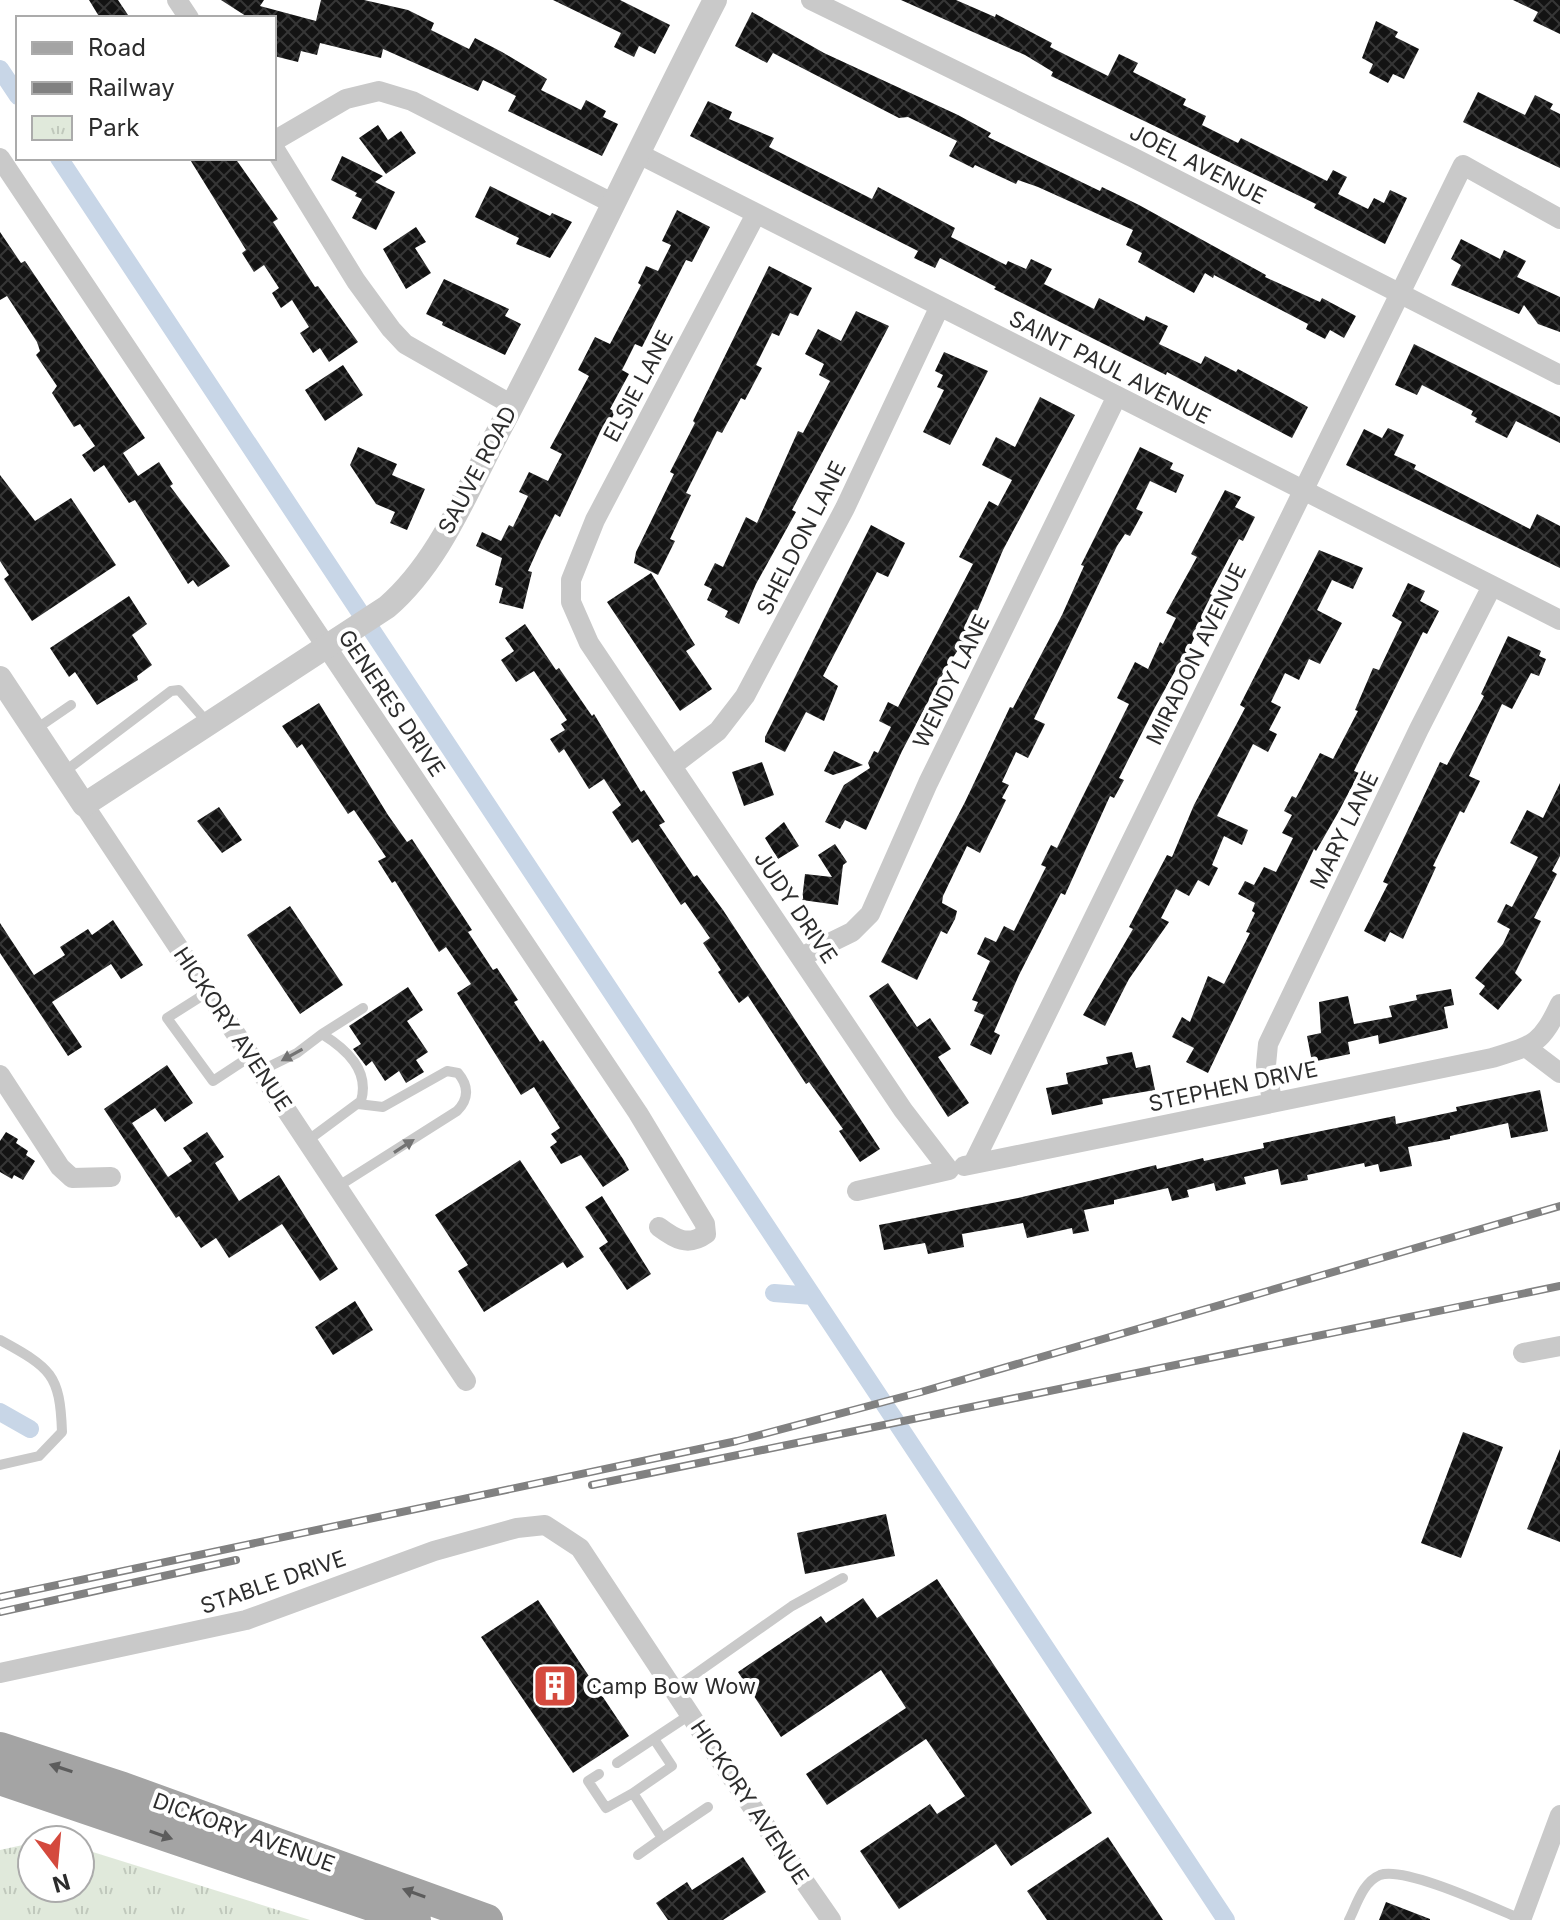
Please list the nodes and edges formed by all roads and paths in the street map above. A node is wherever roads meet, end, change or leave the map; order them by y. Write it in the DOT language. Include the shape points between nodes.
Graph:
graph roads {
  1 [pos="811,0"];
  2 [pos="713,1"];
  3 [pos="276,140"];
  4 [pos="276,151"];
  5 [pos="639,154"];
  6 [pos="0,158"];
  7 [pos="614,204"];
  8 [pos="756,214"];
  9 [pos="1560,219"];
  10 [pos="1398,293"];
  11 [pos="939,308"];
  12 [pos="1560,375"];
  13 [pos="1116,398"];
  14 [pos="512,405"];
  15 [pos="1303,490"];
  16 [pos="572,584"];
  17 [pos="1492,586"];
  18 [pos="1560,620"];
  19 [pos="333,641"];
  20 [pos="0,678"];
  21 [pos="71,705"];
  22 [pos="208,723"];
  23 [pos="35,730"];
  24 [pos="672,766"];
  25 [pos="63,773"];
  26 [pos="84,805"];
  27 [pos="801,957"];
  28 [pos="208,992"];
  29 [pos="1560,1004"];
  30 [pos="363,1008"];
  31 [pos="322,1034"];
  32 [pos="1527,1048"];
  33 [pos="255,1063"];
  34 [pos="1560,1073"];
  35 [pos="0,1075"];
  36 [pos="1272,1101"];
  37 [pos="358,1104"];
  38 [pos="307,1141"];
  39 [pos="973,1164"];
  40 [pos="949,1170"];
  41 [pos="111,1177"];
  42 [pos="337,1187"];
  43 [pos="857,1191"];
  44 [pos="659,1227"];
  45 [pos="0,1340"];
  46 [pos="1560,1346"];
  47 [pos="1523,1353"];
  48 [pos="466,1381"];
  49 [pos="0,1465"];
  50 [pos="557,1531"];
  51 [pos="843,1578"];
  52 [pos="0,1673"];
  53 [pos="674,1689"];
  54 [pos="691,1714"];
  55 [pos="654,1739"];
  56 [pos="0,1748"];
  57 [pos="617,1763"];
  58 [pos="599,1774"];
  59 [pos="0,1779"];
  60 [pos="633,1793"];
  61 [pos="708,1807"];
  62 [pos="1560,1815"];
  63 [pos="662,1838"];
  64 [pos="638,1855"];
  65 [pos="415,1920"];
  66 [pos="487,1920"];
  67 [pos="831,1920"];
  68 [pos="1349,1920"];
  69 [pos="1521,1920"];
  1 -- 10 [label="street, JOEL AVENUE"];
  2 -- 5 [label="street, SAUVE ROAD"];
  3 -- 7 [label="street" via="346,99 379,91 412,101"];
  4 -- 14 [label="street" via="391,329 405,344"];
  5 -- 7 [label="street, SAUVE ROAD"];
  5 -- 8 [label="street, SAINT PAUL AVENUE"];
  6 -- 19 [label="street, GENERES DRIVE"];
  7 -- 14 [label="street, SAUVE ROAD"];
  8 -- 11 [label="street, SAINT PAUL AVENUE"];
  8 -- 16 [label="street, ELSIE LANE" via="595,520"];
  9 -- 10 [label="street, MIRADON AVENUE" via="1463,165"];
  10 -- 12 [label="street, JOEL AVENUE"];
  10 -- 15 [label="street, MIRADON AVENUE"];
  11 -- 13 [label="street, SAINT PAUL AVENUE"];
  11 -- 24 [label="street, SHELDON LANE" via="845,508 745,696 718,731"];
  13 -- 15 [label="street, SAINT PAUL AVENUE"];
  13 -- 27 [label="street, WENDY LANE" via="928,783 870,914 852,932"];
  14 -- 19 [label="street, SAUVE ROAD" via="438,545 410,586"];
  15 -- 17 [label="street, SAINT PAUL AVENUE"];
  15 -- 39 [label="street, MIRADON AVENUE"];
  16 -- 24 [label="street, JUDY DRIVE" via="571,602 589,643"];
  17 -- 18 [label="street, SAINT PAUL AVENUE"];
  17 -- 36 [label="street, MARY LANE" via="1268,1044"];
  19 -- 22 [label="street, SAUVE ROAD"];
  19 -- 44 [label="street, GENERES DRIVE" via="638,1113 705,1224 706,1234 696,1241 677,1240"];
  20 -- 23 [label="street, HICKORY AVENUE"];
  21 -- 23 [label="lane"];
  22 -- 25 [label="lane" via="179,690 171,691"];
  22 -- 26 [label="street, SAUVE ROAD"];
  23 -- 25 [label="street, HICKORY AVENUE"];
  24 -- 27 [label="street, JUDY DRIVE"];
  25 -- 26 [label="street, HICKORY AVENUE"];
  26 -- 28 [label="street, HICKORY AVENUE"];
  27 -- 40 [label="street, JUDY DRIVE"];
  28 -- 33 [label="street, HICKORY AVENUE"];
  28 -- 33 [label="lane" via="167,1018 213,1081"];
  29 -- 32 [label="street" via="1546,1034"];
  30 -- 31 [label="lane"];
  31 -- 33 [label="lane, one-way" via="297,1053"];
  31 -- 37 [label="lane" via="343,1048 360,1072 364,1086"];
  32 -- 34 [label="street"];
  32 -- 36 [label="street, STEPHEN DRIVE"];
  33 -- 38 [label="street, HICKORY AVENUE"];
  35 -- 41 [label="street" via="60,1167 72,1178"];
  36 -- 39 [label="street, STEPHEN DRIVE"];
  37 -- 38 [label="lane"];
  42 -- 37 [label="lane, one-way" via="457,1111 466,1099 466,1087 458,1073 447,1071 383,1107"];
  38 -- 42 [label="street, HICKORY AVENUE"];
  39 -- 40 [label="street, STEPHEN DRIVE"];
  40 -- 43 [label="street"];
  42 -- 48 [label="street, HICKORY AVENUE"];
  45 -- 49 [label="lane" via="54,1377 62,1432 39,1456"];
  46 -- 47 [label="street"];
  50 -- 52 [label="street, STABLE DRIVE" via="545,1525 517,1528 434,1551 246,1620"];
  50 -- 53 [label="street, HICKORY AVENUE" via="580,1548"];
  51 -- 53 [label="lane" via="792,1606"];
  53 -- 54 [label="street, HICKORY AVENUE"];
  54 -- 55 [label="lane"];
  54 -- 67 [label="street, HICKORY AVENUE"];
  55 -- 57 [label="lane"];
  55 -- 60 [label="lane" via="672,1766"];
  66 -- 56 [label="main road, DICKORY AVENUE, one-way"];
  58 -- 60 [label="lane" via="588,1781 606,1808"];
  59 -- 65 [label="main road, DICKORY AVENUE, one-way"];
  60 -- 63 [label="lane"];
  61 -- 63 [label="lane"];
  62 -- 69 [label="street"];
  63 -- 64 [label="lane"];
  68 -- 69 [label="lane" via="1367,1884 1382,1874 1415,1877"];
}
